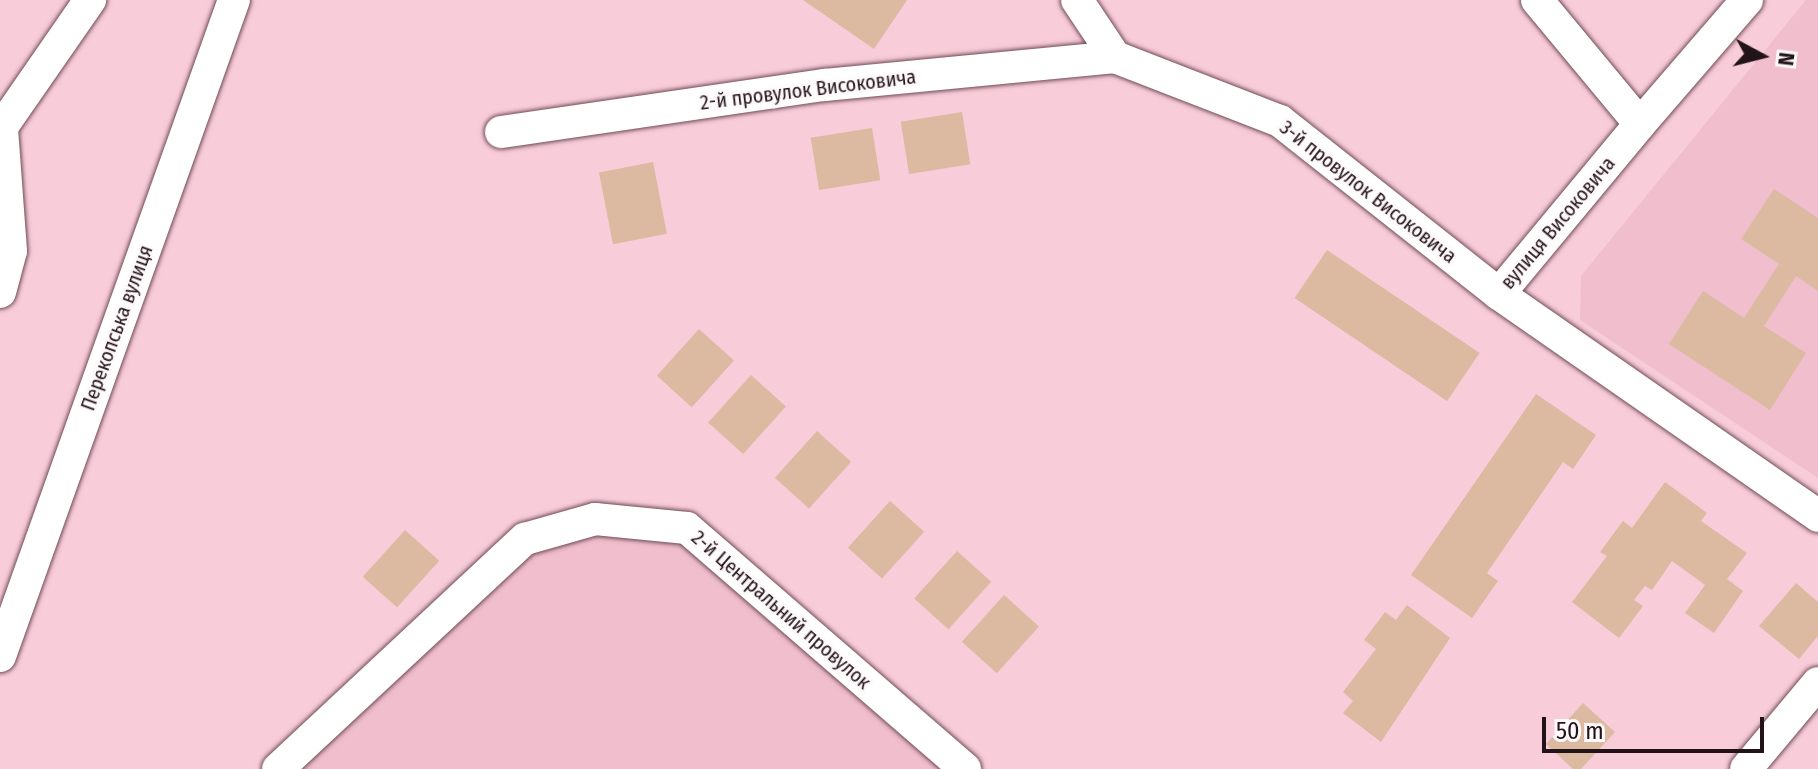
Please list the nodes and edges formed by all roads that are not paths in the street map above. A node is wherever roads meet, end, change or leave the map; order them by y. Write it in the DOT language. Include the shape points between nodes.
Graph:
graph roads {
  1 [pos="90,0"];
  2 [pos="234,0"];
  3 [pos="1077,0"];
  4 [pos="1537,0"];
  5 [pos="1747,0"];
  6 [pos="1115,57"];
  7 [pos="1640,124"];
  8 [pos="1,127"];
  9 [pos="501,132"];
  10 [pos="0,292"];
  11 [pos="1499,294"];
  12 [pos="1818,516"];
  13 [pos="0,656"];
  14 [pos="1818,683"];
  15 [pos="278,769"];
  16 [pos="965,769"];
  17 [pos="1746,769"];
  1 -- 8 [label="street"];
  2 -- 13 [label="street, Перекопська вулиця"];
  3 -- 6 [label="street"];
  4 -- 7 [label="street"];
  5 -- 7 [label="street, вулиця Високовича"];
  6 -- 9 [label="street, 2-й провулок Високовича" via="825,85"];
  6 -- 11 [label="street, 3-й провулок Високовича" via="1280,121"];
  7 -- 11 [label="street, вулиця Високовича"];
  8 -- 10 [label="street" via="11,251"];
  11 -- 12 [label="street, вулиця Високовича"];
  14 -- 17 [label="street"];
  15 -- 16 [label="street, 2-й Центральний провулок" via="525,539 595,519 687,528"];
}
